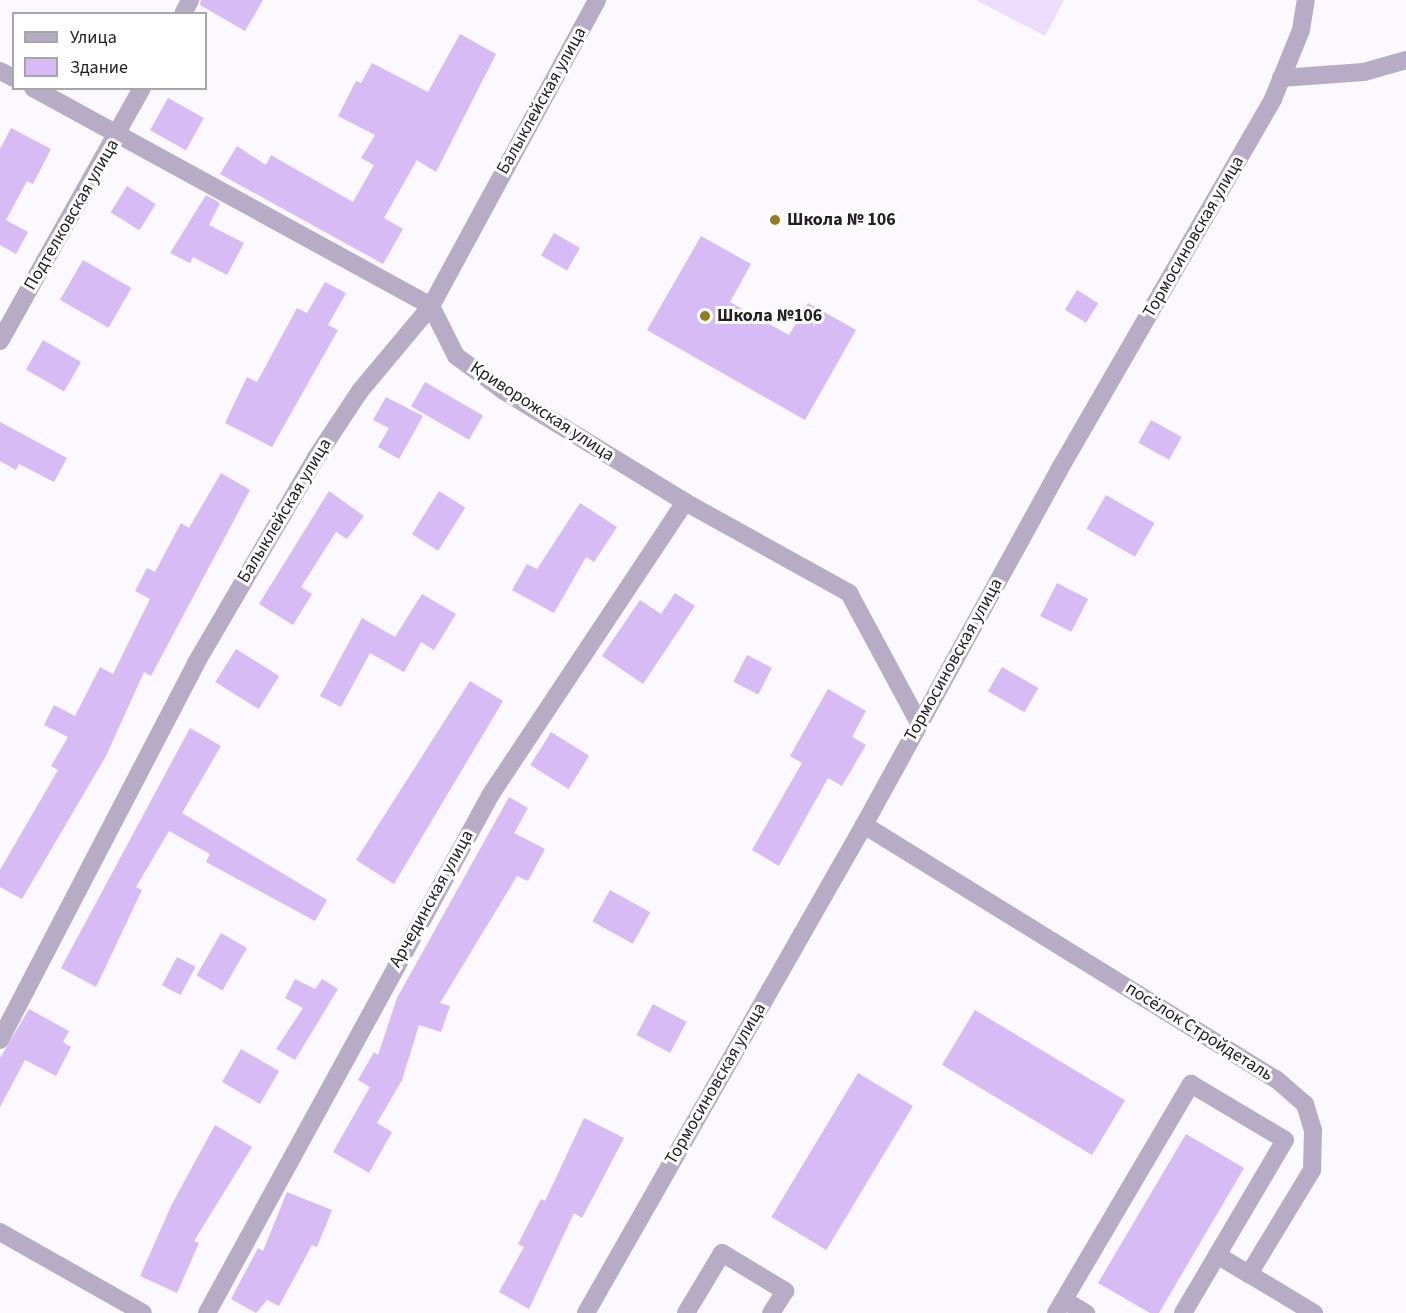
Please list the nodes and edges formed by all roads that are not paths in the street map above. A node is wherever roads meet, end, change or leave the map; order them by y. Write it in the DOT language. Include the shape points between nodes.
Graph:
graph roads {
  1 [pos="597,0"];
  2 [pos="1306,0"];
  3 [pos="1406,60"];
  4 [pos="1281,78"];
  5 [pos="37,90"];
  6 [pos="141,90"];
  7 [pos="118,133"];
  8 [pos="431,306"];
  9 [pos="0,341"];
  10 [pos="685,502"];
  11 [pos="919,723"];
  12 [pos="864,825"];
  13 [pos="0,1040"];
  14 [pos="0,1232"];
  15 [pos="1217,1255"];
  16 [pos="1249,1274"];
  17 [pos="1060,1307"];
  18 [pos="143,1313"];
  19 [pos="207,1313"];
  20 [pos="586,1313"];
  21 [pos="686,1313"];
  22 [pos="771,1313"];
  23 [pos="1086,1313"];
  24 [pos="1183,1313"];
  25 [pos="1314,1313"];
  1 -- 8 [label="street, Балыклейская улица"];
  2 -- 4 [label="street, Тормосиновская улица" via="1301,30"];
  3 -- 4 [label="street" via="1364,72"];
  4 -- 11 [label="street, Тормосиновская улица"];
  5 -- 7 [label="street"];
  6 -- 7 [label="street, Подтелковская улица"];
  7 -- 8 [label="street"];
  7 -- 9 [label="street, Подтелковская улица"];
  8 -- 10 [label="street, Криворожская улица" via="456,356 504,391"];
  8 -- 13 [label="street, Балыклейская улица" via="360,391 315,459 196,663"];
  10 -- 11 [label="street, Криворожская улица" via="849,593"];
  10 -- 19 [label="street, Арчединская улица" via="491,794"];
  11 -- 12 [label="street, Тормосиновская улица"];
  12 -- 16 [label="street, посёлок Стройдеталь" via="1276,1078 1305,1104 1313,1130 1312,1170"];
  12 -- 20 [label="street, Тормосиновская улица"];
  14 -- 18 [label="street"];
  15 -- 16 [label="street"];
  15 -- 17 [label="street" via="1285,1140 1191,1084"];
  15 -- 24 [label="street"];
  16 -- 25 [label="street"];
  17 -- 23 [label="street"];
  21 -- 22 [label="street" via="722,1253 785,1291"];
}
